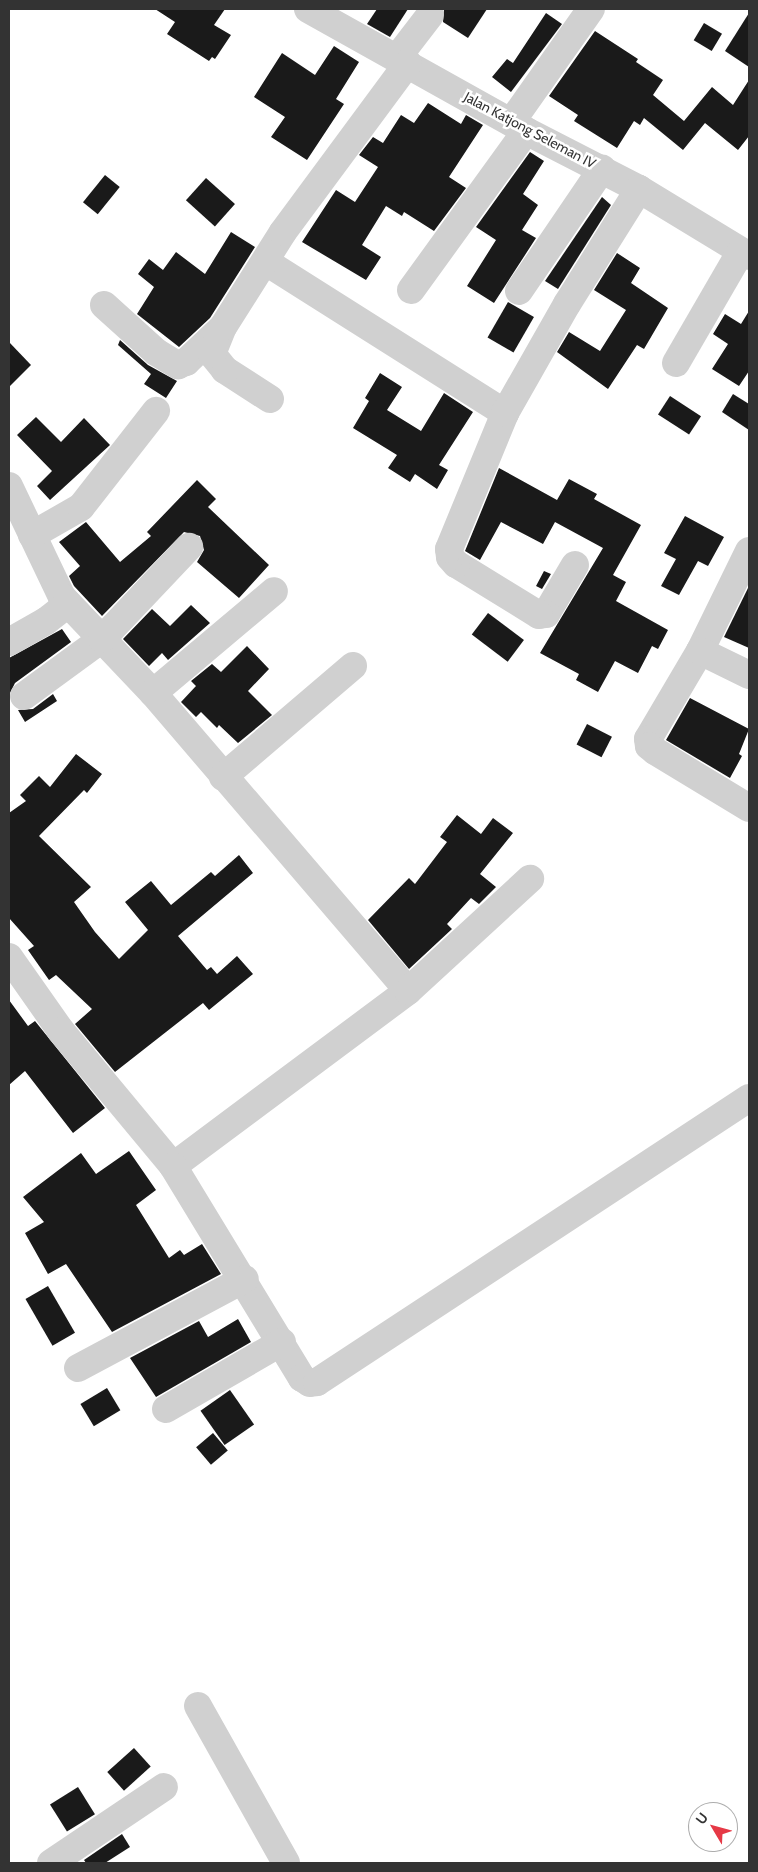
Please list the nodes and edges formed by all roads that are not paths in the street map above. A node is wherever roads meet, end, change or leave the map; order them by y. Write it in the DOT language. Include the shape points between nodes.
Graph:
graph roads {
  1 [pos="308,9"];
  2 [pos="591,9"];
  3 [pos="430,15"];
  4 [pos="402,61"];
  5 [pos="519,126"];
  6 [pos="602,169"];
  7 [pos="639,189"];
  8 [pos="745,253"];
  9 [pos="266,262"];
  10 [pos="411,290"];
  11 [pos="519,291"];
  12 [pos="104,306"];
  13 [pos="223,327"];
  14 [pos="676,363"];
  15 [pos="270,399"];
  16 [pos="156,411"];
  17 [pos="505,414"];
  18 [pos="9,486"];
  19 [pos="32,535"];
  20 [pos="188,547"];
  21 [pos="749,551"];
  22 [pos="575,565"];
  23 [pos="274,591"];
  24 [pos="68,604"];
  25 [pos="102,639"];
  26 [pos="9,642"];
  27 [pos="700,651"];
  28 [pos="353,666"];
  29 [pos="749,676"];
  30 [pos="154,693"];
  31 [pos="24,696"];
  32 [pos="224,777"];
  33 [pos="749,808"];
  34 [pos="530,879"];
  35 [pos="9,957"];
  36 [pos="408,991"];
  37 [pos="749,1098"];
  38 [pos="173,1166"];
  39 [pos="245,1279"];
  40 [pos="282,1342"];
  41 [pos="78,1368"];
  42 [pos="166,1409"];
  43 [pos="198,1706"];
  44 [pos="164,1787"];
  45 [pos="51,1863"];
  46 [pos="286,1863"];
  1 -- 4 [label="street, Jalan Katjong Seleman IV"];
  2 -- 5 [label="street"];
  3 -- 4 [label="street"];
  4 -- 5 [label="street, Jalan Katjong Seleman IV"];
  4 -- 9 [label="street"];
  5 -- 6 [label="street, Jalan Katjong Seleman IV"];
  5 -- 10 [label="street"];
  6 -- 7 [label="street, Jalan Katjong Seleman IV"];
  6 -- 11 [label="street"];
  7 -- 8 [label="street, Jalan Katjong Seleman IV"];
  7 -- 17 [label="street" via="567,304"];
  8 -- 14 [label="street"];
  9 -- 13 [label="street"];
  9 -- 17 [label="street"];
  12 -- 13 [label="street" via="156,352 178,365 186,362"];
  13 -- 15 [label="street" via="212,354 225,370"];
  16 -- 19 [label="street" via="80,507"];
  17 -- 22 [label="street" via="449,549 450,557 539,615 546,614"];
  18 -- 19 [label="street"];
  19 -- 24 [label="street"];
  20 -- 25 [label="street"];
  21 -- 27 [label="street"];
  23 -- 30 [label="street"];
  24 -- 25 [label="street"];
  24 -- 26 [label="street"];
  25 -- 30 [label="street"];
  25 -- 31 [label="street"];
  27 -- 29 [label="street"];
  27 -- 33 [label="street" via="648,739 649,746"];
  28 -- 32 [label="street"];
  30 -- 32 [label="street"];
  32 -- 36 [label="street"];
  34 -- 36 [label="street"];
  35 -- 38 [label="street" via="61,1031"];
  36 -- 38 [label="street"];
  37 -- 40 [label="street" via="317,1382 310,1383 302,1378"];
  38 -- 39 [label="street"];
  39 -- 40 [label="street"];
  39 -- 41 [label="street"];
  40 -- 42 [label="street"];
  43 -- 46 [label="street"];
  44 -- 45 [label="street"];
}
